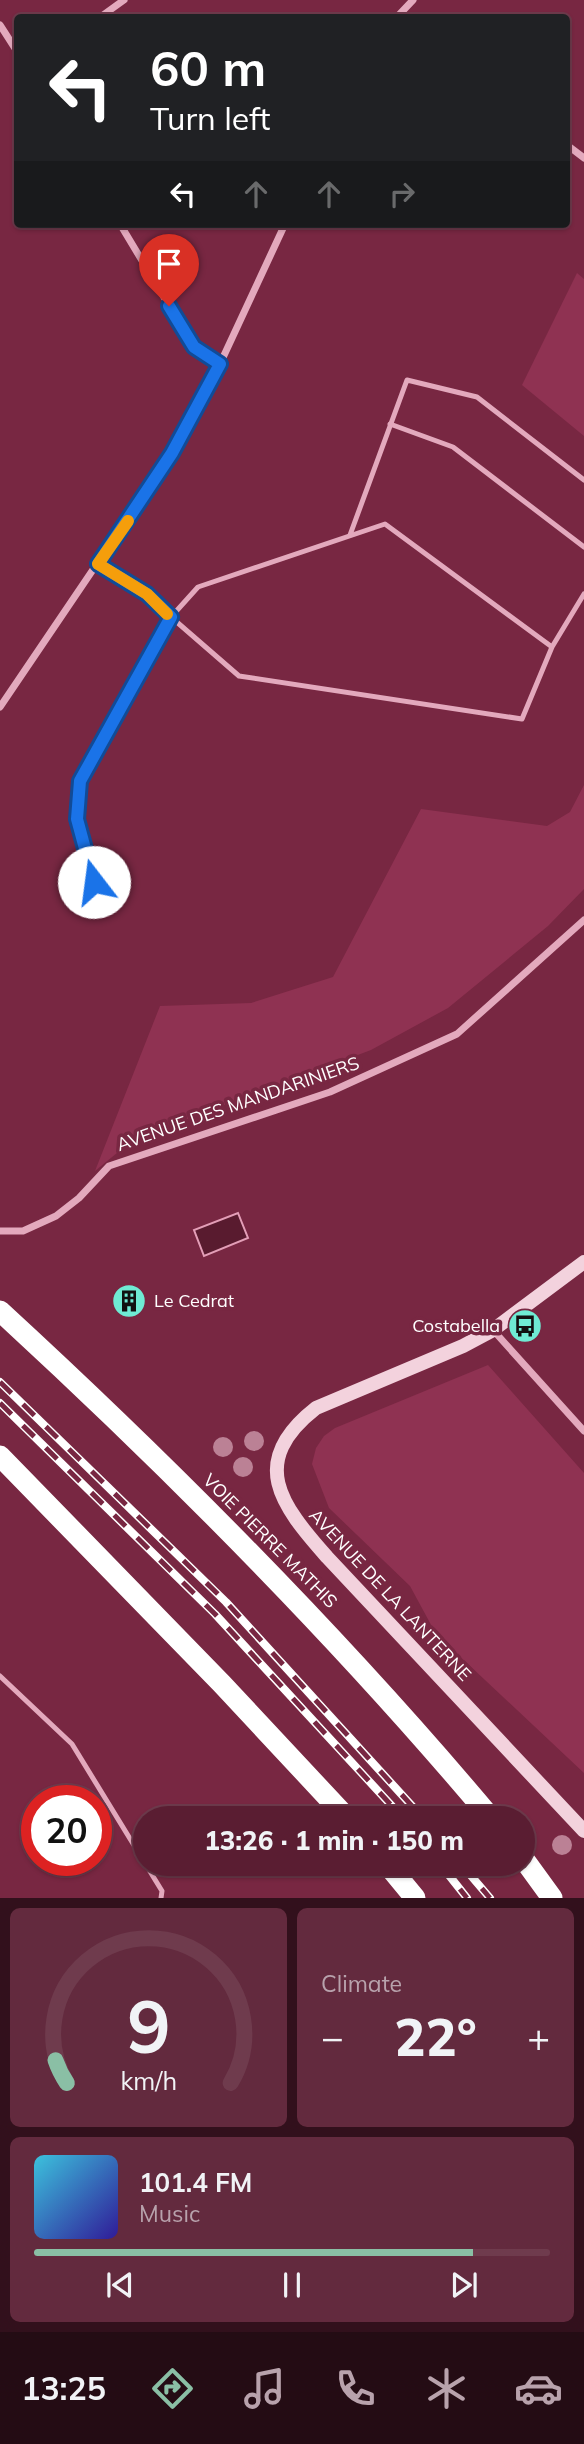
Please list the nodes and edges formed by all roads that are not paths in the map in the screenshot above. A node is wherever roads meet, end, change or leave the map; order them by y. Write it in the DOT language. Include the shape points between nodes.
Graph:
graph roads {
  1 [pos="124,0"];
  2 [pos="105,14"];
  3 [pos="0,25"];
  4 [pos="14,47"];
  5 [pos="570,147"];
  6 [pos="584,158"];
  7 [pos="122,228"];
  8 [pos="283,228"];
  9 [pos="220,364"];
  10 [pos="390,424"];
  11 [pos="584,481"];
  12 [pos="351,536"];
  13 [pos="584,547"];
  14 [pos="98,564"];
  15 [pos="584,594"];
  16 [pos="171,617"];
  17 [pos="552,647"];
  18 [pos="0,707"];
  19 [pos="94,882"];
  20 [pos="584,920"];
  21 [pos="0,1231"];
  22 [pos="584,1262"];
  23 [pos="0,1311"];
  24 [pos="493,1330"];
  25 [pos="584,1430"];
  26 [pos="0,1456"];
  27 [pos="0,1676"];
  28 [pos="336,1806"];
  29 [pos="481,1806"];
  30 [pos="584,1831"];
  31 [pos="535,1875"];
  32 [pos="397,1876"];
  33 [pos="161,1898"];
  34 [pos="415,1898"];
  35 [pos="552,1898"];
  1 -- 2 [label="street"];
  3 -- 4 [label="street"];
  5 -- 6 [label="street"];
  7 -- 9 [label="street" via="194,347"];
  8 -- 9 [label="street"];
  9 -- 14 [label="street" via="172,453"];
  10 -- 11 [label="lane" via="407,380 477,397"];
  10 -- 12 [label="lane"];
  10 -- 13 [label="lane" via="453,447"];
  12 -- 16 [label="lane" via="198,587"];
  12 -- 17 [label="lane" via="384,524"];
  14 -- 16 [label="lane" via="147,594"];
  14 -- 18 [label="street"];
  15 -- 17 [label="lane"];
  16 -- 17 [label="lane" via="239,676 522,719"];
  16 -- 19 [label="lane" via="80,781 77,819"];
  20 -- 21 [label="street, AVENUE DES MANDARINIERS" via="457,1034 330,1092 109,1166 56,1216 23,1231"];
  22 -- 24 [label="street, AVENUE DE LA LANTERNE"];
  23 -- 29 [label="highway, VOIE PIERRE MATHIS" via="263,1562"];
  24 -- 25 [label="street"];
  24 -- 30 [label="street, AVENUE DE LA LANTERNE" via="316,1409 296,1424 284,1444 277,1488 295,1521 327,1557"];
  26 -- 28 [label="highway"];
  27 -- 33 [label="lane" via="72,1744 162,1891"];
  31 -- 35 [label="highway"];
  32 -- 34 [label="highway"];
}
